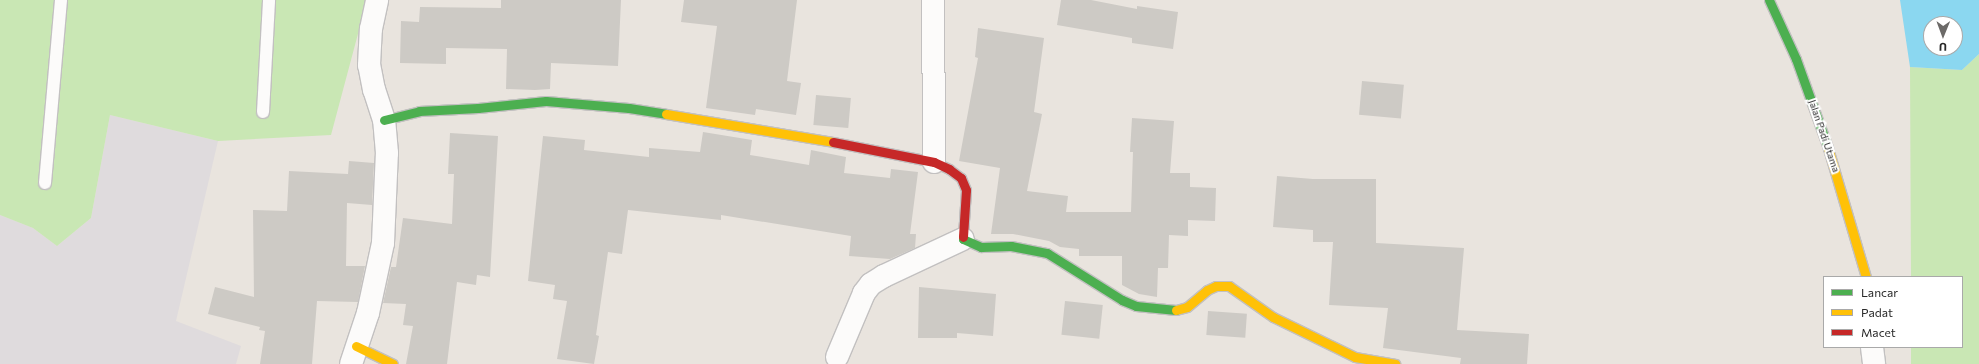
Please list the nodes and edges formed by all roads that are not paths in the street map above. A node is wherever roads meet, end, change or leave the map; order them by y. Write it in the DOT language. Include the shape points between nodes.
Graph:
graph roads {
  1 [pos="61,0"];
  2 [pos="269,0"];
  3 [pos="378,0"];
  4 [pos="933,0"];
  5 [pos="1769,0"];
  6 [pos="263,112"];
  7 [pos="384,120"];
  8 [pos="934,162"];
  9 [pos="45,183"];
  10 [pos="964,239"];
  11 [pos="1866,276"];
  12 [pos="1872,348"];
  13 [pos="353,355"];
  14 [pos="837,357"];
  15 [pos="393,364"];
  16 [pos="1394,364"];
  17 [pos="1874,364"];
  1 -- 9 [label="lane"];
  2 -- 6 [label="lane"];
  3 -- 7 [label="street" via="371,29 370,65 374,90"];
  4 -- 8 [label="street"];
  5 -- 11 [label="street, Jalan Padi Utama" via="1796,59 1832,158"];
  7 -- 8 [label="street" via="419,111 546,101 644,111 800,135"];
  7 -- 13 [label="street" via="387,153 383,243 368,313"];
  8 -- 10 [label="street" via="961,178 966,190"];
  10 -- 14 [label="street" via="871,284 864,293"];
  10 -- 16 [label="street" via="981,247 1011,246 1047,253 1122,300 1136,306 1180,310 1207,290 1216,286 1229,286 1273,317 1355,357"];
  12 -- 17 [label="street"];
  13 -- 15 [label="street"];
}
